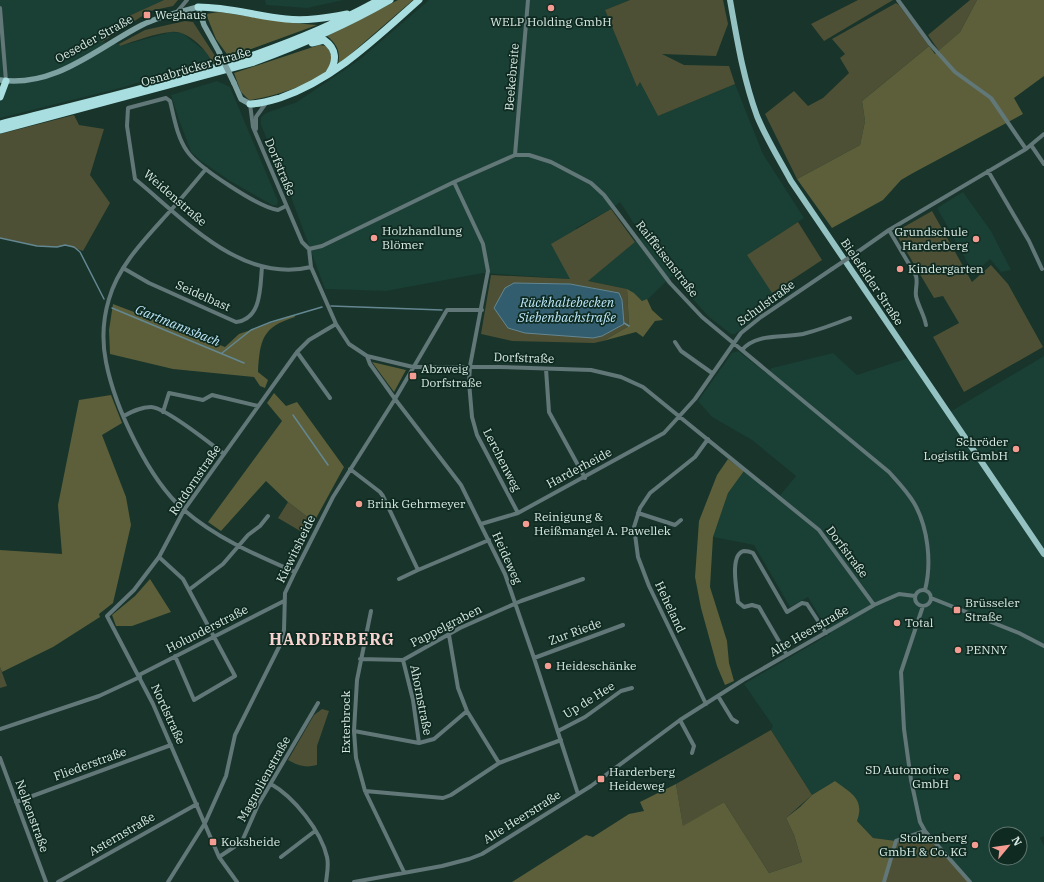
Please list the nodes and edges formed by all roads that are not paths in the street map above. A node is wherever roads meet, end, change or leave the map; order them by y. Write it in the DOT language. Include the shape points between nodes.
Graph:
graph roads {
  1 [pos="187,0"];
  2 [pos="379,0"];
  3 [pos="390,0"];
  4 [pos="418,0"];
  5 [pos="528,0"];
  6 [pos="730,0"];
  7 [pos="898,0"];
  8 [pos="197,4"];
  9 [pos="0,8"];
  10 [pos="359,11"];
  11 [pos="177,13"];
  12 [pos="292,48"];
  13 [pos="327,76"];
  14 [pos="3,80"];
  15 [pos="0,96"];
  16 [pos="266,102"];
  17 [pos="250,104"];
  18 [pos="0,124"];
  19 [pos="0,130"];
  20 [pos="1044,134"];
  21 [pos="258,141"];
  22 [pos="1031,145"];
  23 [pos="1026,149"];
  24 [pos="515,155"];
  25 [pos="1044,164"];
  26 [pos="206,169"];
  27 [pos="988,171"];
  28 [pos="454,182"];
  29 [pos="286,206"];
  30 [pos="172,209"];
  31 [pos="889,230"];
  32 [pos="309,249"];
  33 [pos="262,267"];
  34 [pos="311,267"];
  35 [pos="123,268"];
  36 [pos="1042,269"];
  37 [pos="482,310"];
  38 [pos="850,318"];
  39 [pos="336,324"];
  40 [pos="926,324"];
  41 [pos="674,342"];
  42 [pos="734,343"];
  43 [pos="742,350"];
  44 [pos="297,352"];
  45 [pos="367,356"];
  46 [pos="470,366"];
  47 [pos="413,367"];
  48 [pos="546,369"];
  49 [pos="712,374"];
  50 [pos="330,398"];
  51 [pos="395,399"];
  52 [pos="258,406"];
  53 [pos="164,412"];
  54 [pos="124,416"];
  55 [pos="680,416"];
  56 [pos="708,439"];
  57 [pos="224,454"];
  58 [pos="350,469"];
  59 [pos="584,478"];
  60 [pos="184,510"];
  61 [pos="518,513"];
  62 [pos="638,513"];
  63 [pos="268,516"];
  64 [pos="681,520"];
  65 [pos="480,524"];
  66 [pos="488,540"];
  67 [pos="238,546"];
  68 [pos="1044,554"];
  69 [pos="159,557"];
  70 [pos="418,570"];
  71 [pos="295,572"];
  72 [pos="399,579"];
  73 [pos="583,579"];
  74 [pos="190,589"];
  75 [pos="925,590"];
  76 [pos="915,596"];
  77 [pos="930,600"];
  78 [pos="284,601"];
  79 [pos="516,604"];
  80 [pos="874,605"];
  81 [pos="923,606"];
  82 [pos="371,611"];
  83 [pos="107,616"];
  84 [pos="623,625"];
  85 [pos="826,633"];
  86 [pos="449,635"];
  87 [pos="213,637"];
  88 [pos="1044,646"];
  89 [pos="787,655"];
  90 [pos="175,656"];
  91 [pos="534,658"];
  92 [pos="360,659"];
  93 [pos="403,660"];
  94 [pos="139,676"];
  95 [pos="632,688"];
  96 [pos="718,696"];
  97 [pos="318,703"];
  98 [pos="706,704"];
  99 [pos="467,711"];
  100 [pos="680,720"];
  101 [pos="737,722"];
  102 [pos="0,729"];
  103 [pos="558,731"];
  104 [pos="354,732"];
  105 [pos="561,740"];
  106 [pos="419,743"];
  107 [pos="171,744"];
  108 [pos="692,753"];
  109 [pos="0,758"];
  110 [pos="499,763"];
  111 [pos="271,784"];
  112 [pos="365,791"];
  113 [pos="578,794"];
  114 [pos="16,802"];
  115 [pos="197,804"];
  116 [pos="205,823"];
  117 [pos="315,831"];
  118 [pos="925,831"];
  119 [pos="280,856"];
  120 [pos="219,857"];
  121 [pos="404,872"];
  122 [pos="46,882"];
  123 [pos="58,882"];
  124 [pos="168,882"];
  125 [pos="237,882"];
  126 [pos="326,882"];
  127 [pos="354,882"];
  128 [pos="884,882"];
  129 [pos="970,882"];
  1 -- 11 [label="street"];
  2 -- 10 [label="highway, Osnabrücker Straße"];
  3 -- 12 [label="highway, Osnabrücker Straße"];
  4 -- 13 [label="highway" via="358,53"];
  5 -- 24 [label="street, Beekebreite"];
  6 -- 68 [label="main road, Bielefelder Straße" via="748,87 767,136 791,181"];
  7 -- 23 [label="street" via="930,44 955,72 991,98"];
  8 -- 10 [label="highway" via="306,20"];
  8 -- 11 [label="street, Oeseder Straße"];
  8 -- 17 [label="street, bridge" via="204,25 241,99"];
  9 -- 14 [label="street"];
  10 -- 18 [label="highway, Osnabrücker Straße" via="318,31 252,56 193,74"];
  11 -- 14 [label="street, Oeseder Straße" via="142,25 51,76 29,81"];
  12 -- 13 [label="highway" via="324,40 332,47 335,58"];
  12 -- 19 [label="highway, Osnabrücker Straße" via="224,71"];
  13 -- 16 [label="highway" via="286,96"];
  14 -- 15 [label="highway"];
  16 -- 17 [label="highway"];
  16 -- 21 [label="street" via="256,117"];
  17 -- 21 [label="street, Dorfstraße"];
  20 -- 22 [label="street, Schulstraße"];
  21 -- 29 [label="street, Dorfstraße"];
  22 -- 23 [label="street, Schulstraße"];
  22 -- 25 [label="street"];
  23 -- 27 [label="street, Schulstraße"];
  24 -- 28 [label="street, Raiffeisenstraße"];
  24 -- 42 [label="street, Raiffeisenstraße" via="529,155 551,162 591,183 616,210 676,291 702,317"];
  26 -- 29 [label="street, Weidenstraße" via="264,206 278,210"];
  26 -- 30 [label="street"];
  26 -- 30 [label="street, Weidenstraße" via="196,162 180,138 170,101 166,98 128,108 127,126 135,179"];
  27 -- 31 [label="street, Schulstraße"];
  27 -- 36 [label="street" via="1029,241"];
  28 -- 32 [label="street, Raiffeisenstraße" via="322,246"];
  28 -- 37 [label="street, Lerchenweg" via="483,244 488,271"];
  29 -- 32 [label="street, Dorfstraße" via="302,242"];
  30 -- 33 [label="street, Weidenstraße" via="219,247"];
  30 -- 35 [label="street"];
  31 -- 40 [label="street" via="916,276 916,296 925,315"];
  31 -- 42 [label="street, Schulstraße, bridge" via="761,317 741,333"];
  32 -- 34 [label="street, Dorfstraße"];
  33 -- 34 [label="street, Weidenstraße"];
  33 -- 35 [label="street, Seidelbast" via="255,310 249,318 236,322"];
  34 -- 39 [label="street, Dorfstraße"];
  35 -- 54 [label="street" via="109,299 104,322 104,345 106,362"];
  37 -- 46 [label="street, Lerchenweg"];
  37 -- 47 [label="street, Kiewitsheide" via="447,310"];
  38 -- 43 [label="street" via="803,334 759,339 746,345"];
  39 -- 44 [label="street, Rotdornstraße" via="309,340"];
  39 -- 45 [label="street, Dorfstraße" via="349,344"];
  41 -- 49 [label="street" via="681,351"];
  42 -- 43 [label="street, Raiffeisenstraße"];
  42 -- 49 [label="street, Schulstraße"];
  43 -- 75 [label="street, Raiffeisenstraße" via="889,472 906,491 922,521 926,538 928,569"];
  44 -- 50 [label="street"];
  44 -- 52 [label="street, Rotdornstraße"];
  45 -- 47 [label="street, Dorfstraße"];
  45 -- 51 [label="street, Heideweg"];
  46 -- 47 [label="street, Dorfstraße"];
  46 -- 48 [label="street, Dorfstraße"];
  46 -- 61 [label="street, Lerchenweg" via="472,418 477,435"];
  47 -- 51 [label="street, Kiewitsheide"];
  48 -- 55 [label="street, Dorfstraße" via="584,369 621,377 643,387"];
  48 -- 59 [label="street" via="549,412"];
  49 -- 55 [label="street, Schulstraße"];
  51 -- 58 [label="street, Kiewitsheide"];
  51 -- 65 [label="street, Heideweg" via="461,485"];
  52 -- 53 [label="street" via="212,395 203,400 170,393"];
  52 -- 57 [label="street, Rotdornstraße"];
  53 -- 54 [label="street" via="152,406 137,409"];
  53 -- 57 [label="street"];
  54 -- 60 [label="street" via="146,462 168,494"];
  55 -- 56 [label="street, Dorfstraße"];
  55 -- 59 [label="street, Harderheide" via="664,433"];
  56 -- 62 [label="street, Heheland" via="695,457 650,494"];
  56 -- 80 [label="street, Dorfstraße" via="819,530"];
  57 -- 60 [label="street, Rotdornstraße"];
  58 -- 70 [label="street" via="383,496"];
  58 -- 71 [label="street, Kiewitsheide"];
  59 -- 61 [label="street, Harderheide"];
  60 -- 67 [label="street" via="210,530"];
  60 -- 69 [label="street, Rotdornstraße"];
  61 -- 65 [label="street, Harderheide"];
  62 -- 64 [label="street" via="675,525"];
  62 -- 98 [label="street, Heheland" via="634,527 638,557 649,586"];
  63 -- 67 [label="street"];
  65 -- 66 [label="street, Heideweg"];
  66 -- 70 [label="street"];
  66 -- 79 [label="street, Heideweg"];
  67 -- 71 [label="street"];
  67 -- 74 [label="street" via="223,564"];
  69 -- 74 [label="street"];
  69 -- 83 [label="street, Rotdornstraße" via="134,590"];
  70 -- 72 [label="street"];
  71 -- 78 [label="street, Kiewitsheide"];
  73 -- 79 [label="street, Pappelgraben"];
  74 -- 87 [label="street"];
  75 -- 76 [label="street" via="918,591"];
  75 -- 77 [label="street" via="929,593"];
  76 -- 80 [label="street, Alte Heerstraße" via="899,594"];
  76 -- 81 [label="street" via="916,603"];
  77 -- 81 [label="street"];
  77 -- 88 [label="street" via="1019,633"];
  78 -- 87 [label="street, Holunderstraße"];
  78 -- 116 [label="street, Kiewitsheide" via="284,630 280,645 235,735 226,776"];
  79 -- 86 [label="street, Pappelgraben"];
  79 -- 91 [label="street, Heideweg"];
  80 -- 85 [label="street, Alte Heerstraße"];
  81 -- 118 [label="street" via="901,672 904,729 910,773 920,822"];
  82 -- 92 [label="street, Exterbrock"];
  83 -- 94 [label="street, Nordstraße"];
  84 -- 91 [label="street, Zur Riede"];
  85 -- 89 [label="street, Alte Heerstraße"];
  85 -- 89 [label="street" via="807,604 802,603 787,612 753,553 744,551 739,554 735,564 738,602 744,607 759,607"];
  86 -- 93 [label="street, Pappelgraben"];
  86 -- 99 [label="street" via="458,688"];
  87 -- 90 [label="street, Holunderstraße"];
  87 -- 90 [label="street" via="235,676 194,700"];
  89 -- 96 [label="street, Alte Heerstraße"];
  90 -- 94 [label="street, Holunderstraße"];
  91 -- 103 [label="street, Heideweg"];
  92 -- 93 [label="street, Pappelgraben"];
  92 -- 104 [label="street, Exterbrock"];
  93 -- 106 [label="street, Ahornstraße" via="413,700"];
  94 -- 102 [label="street, Holunderstraße" via="99,696"];
  94 -- 107 [label="street, Nordstraße"];
  95 -- 103 [label="street, Up de Hee" via="621,691 585,717"];
  96 -- 98 [label="street, Alte Heerstraße"];
  96 -- 101 [label="street" via="732,719"];
  97 -- 111 [label="street, Magnolienstraße"];
  98 -- 100 [label="street, Alte Heerstraße"];
  99 -- 106 [label="street" via="434,739"];
  99 -- 110 [label="street"];
  100 -- 108 [label="street" via="694,746"];
  100 -- 113 [label="street, Alte Heerstraße"];
  103 -- 105 [label="street, Heideweg"];
  104 -- 106 [label="street"];
  104 -- 112 [label="street, Exterbrock" via="356,758"];
  105 -- 110 [label="street"];
  105 -- 113 [label="street, Heideweg"];
  107 -- 114 [label="street, Fliederstraße"];
  107 -- 115 [label="street, Nordstraße"];
  109 -- 114 [label="street, Nelkenstraße"];
  110 -- 112 [label="street" via="452,795 443,798"];
  111 -- 117 [label="street" via="289,797"];
  111 -- 120 [label="street, Magnolienstraße" via="258,805 243,839"];
  112 -- 121 [label="street, Exterbrock"];
  113 -- 121 [label="street, Alte Heerstraße" via="482,854"];
  114 -- 122 [label="street, Nelkenstraße"];
  115 -- 116 [label="street, Nordstraße"];
  115 -- 123 [label="street, Asternstraße"];
  116 -- 120 [label="street"];
  116 -- 124 [label="street, Kiewitsheide"];
  117 -- 119 [label="street"];
  117 -- 126 [label="street" via="323,843 327,859"];
  118 -- 128 [label="street" via="896,841"];
  118 -- 129 [label="street"];
  120 -- 125 [label="street"];
  121 -- 127 [label="street, Alte Heerstraße"];
}
